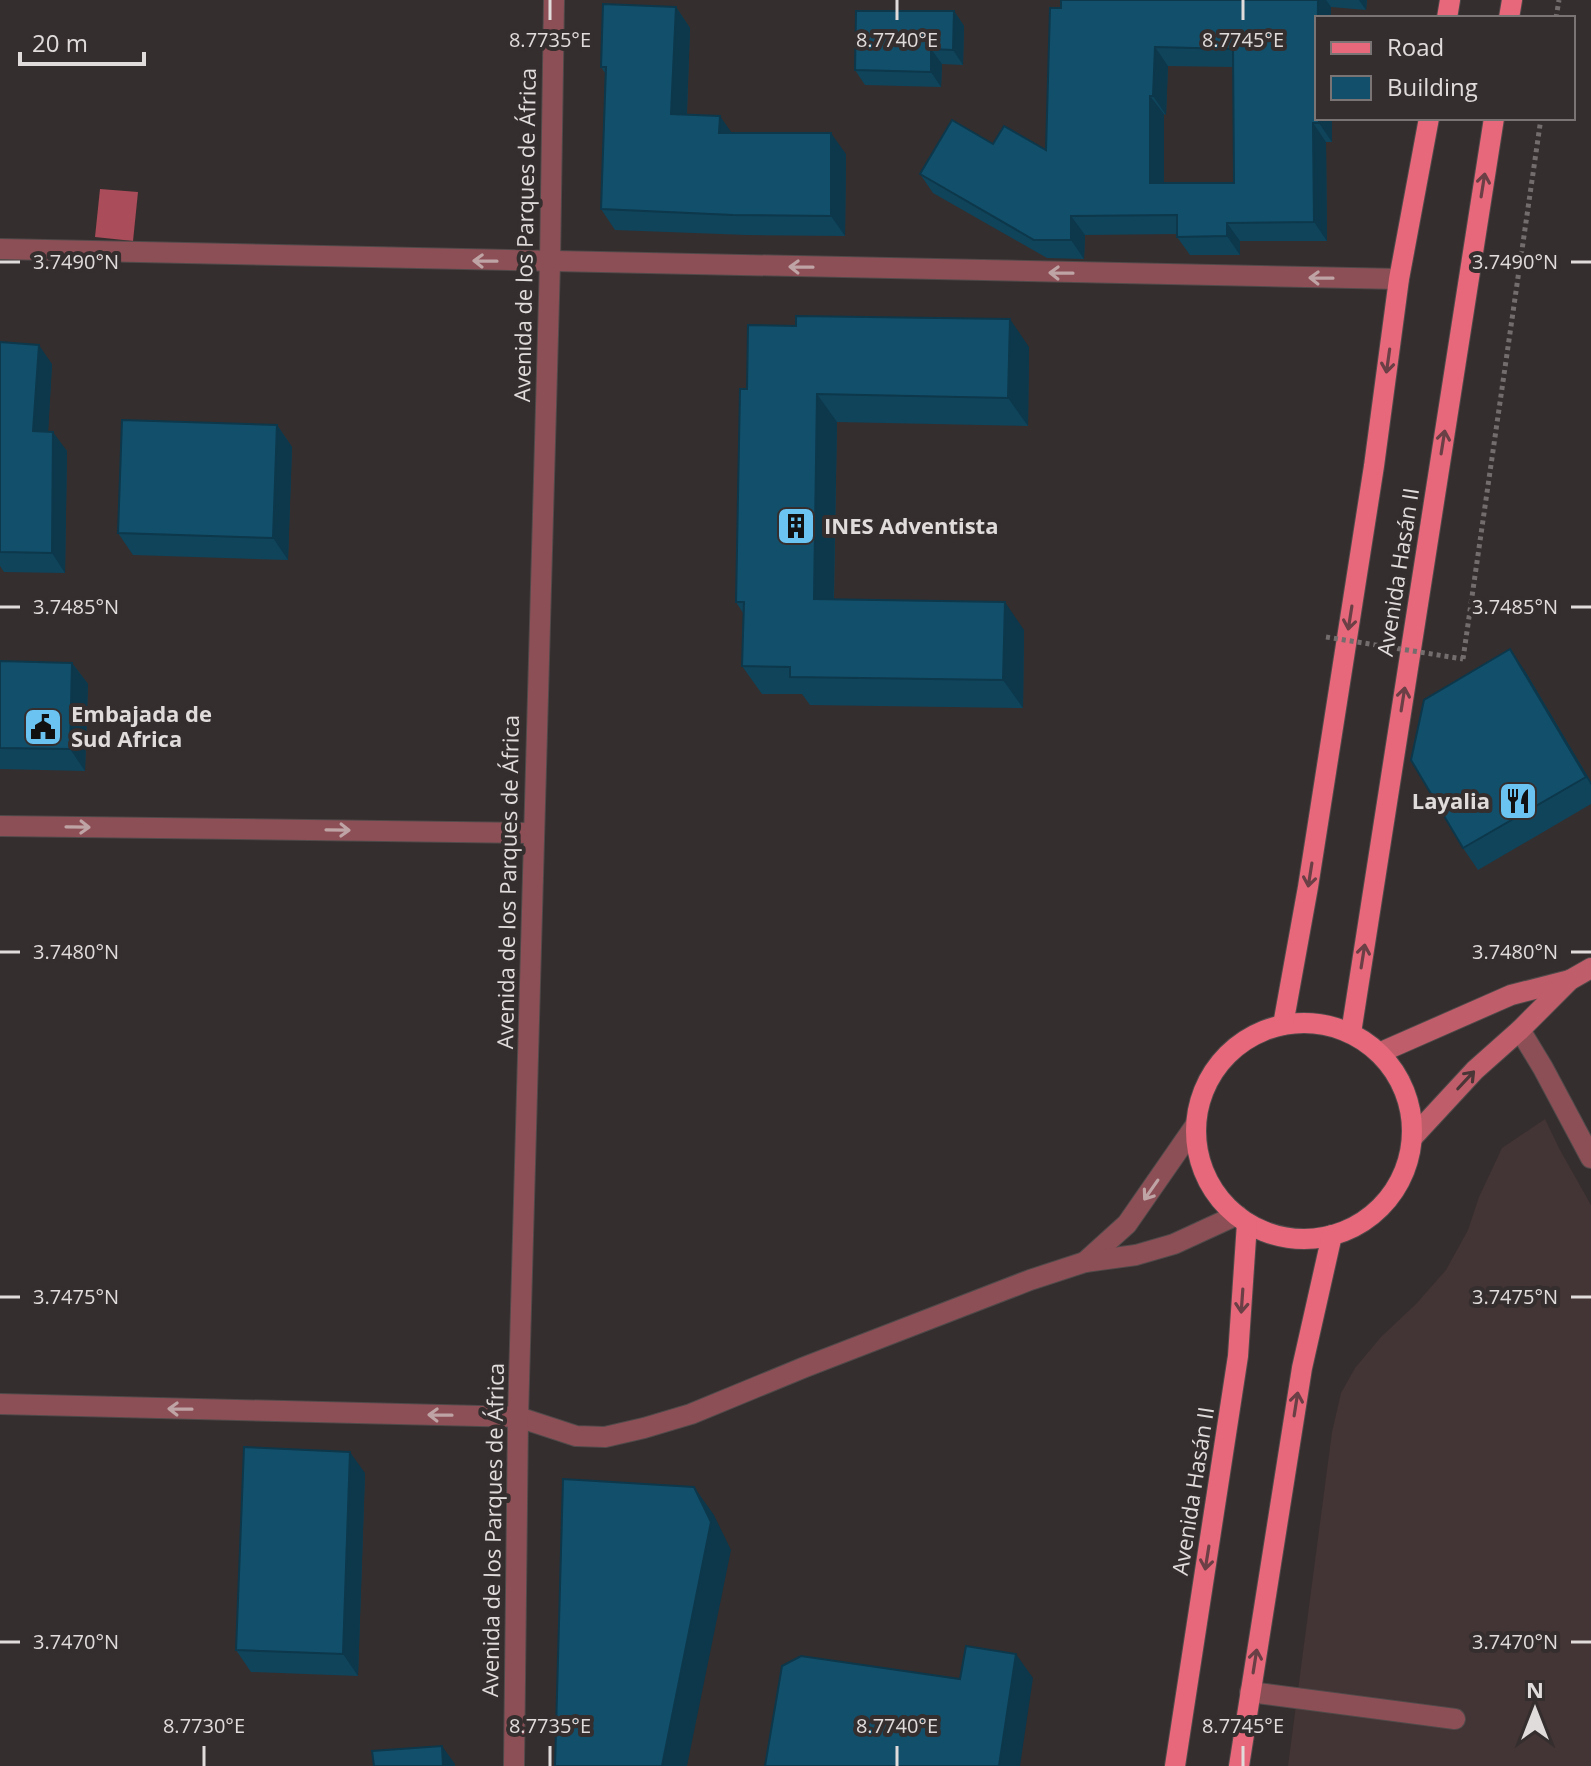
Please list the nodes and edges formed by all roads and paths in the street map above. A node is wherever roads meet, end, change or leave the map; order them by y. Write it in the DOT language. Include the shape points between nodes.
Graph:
graph roads {
  1 [pos="554,0"];
  2 [pos="1429,120"];
  3 [pos="1494,120"];
  4 [pos="1541,120"];
  5 [pos="0,249"];
  6 [pos="550,262"];
  7 [pos="1399,279"];
  8 [pos="1326,637"];
  9 [pos="0,826"];
  10 [pos="533,833"];
  11 [pos="1591,968"];
  12 [pos="1570,980"];
  13 [pos="1283,1025"];
  14 [pos="1520,1030"];
  15 [pos="1351,1033"];
  16 [pos="1379,1053"];
  17 [pos="1195,1126"];
  18 [pos="1413,1137"];
  19 [pos="1591,1158"];
  20 [pos="1242,1219"];
  21 [pos="1332,1235"];
  22 [pos="1085,1262"];
  23 [pos="0,1404"];
  24 [pos="518,1417"];
  25 [pos="1250,1692"];
  26 [pos="1455,1719"];
  27 [pos="514,1766"];
  28 [pos="1175,1766"];
  29 [pos="1239,1766"];
  1 -- 6 [label="street, Avenida de los Parques de África"];
  2 -- 7 [label="main road, Avenida Hasán II"];
  15 -- 3 [label="main road, Avenida Hasán II, one-way"];
  4 -- 8 [label="path, bridge" via="1463,659"];
  6 -- 5 [label="street, one-way"];
  7 -- 6 [label="street, one-way"];
  6 -- 10 [label="street, Avenida de los Parques de África"];
  7 -- 13 [label="main road, Avenida Hasán II, one-way" via="1374,466"];
  9 -- 10 [label="street, one-way"];
  10 -- 24 [label="street, Avenida de los Parques de África"];
  11 -- 12 [label="main road"];
  12 -- 14 [label="main road"];
  12 -- 16 [label="main road" via="1511,995"];
  13 -- 15 [label="main road" via="1318,1024"];
  13 -- 17 [label="main road" via="1231,1050 1200,1098"];
  18 -- 14 [label="main road, one-way"];
  14 -- 19 [label="street"];
  15 -- 16 [label="main road"];
  16 -- 18 [label="main road" via="1399,1077 1410,1106"];
  17 -- 20 [label="main road" via="1206,1176"];
  17 -- 22 [label="street, one-way" via="1127,1224"];
  18 -- 21 [label="main road" via="1410,1159 1389,1199 1353,1227"];
  20 -- 21 [label="main road" via="1274,1235"];
  20 -- 22 [label="street" via="1136,1255"];
  20 -- 28 [label="main road, Avenida Hasán II, one-way" via="1238,1356"];
  25 -- 21 [label="main road, one-way" via="1302,1368"];
  22 -- 24 [label="street" via="644,1428 605,1437 576,1436"];
  24 -- 23 [label="street, one-way"];
  24 -- 27 [label="street, Avenida de los Parques de África"];
  25 -- 26 [label="street"];
  25 -- 29 [label="main road"];
}
